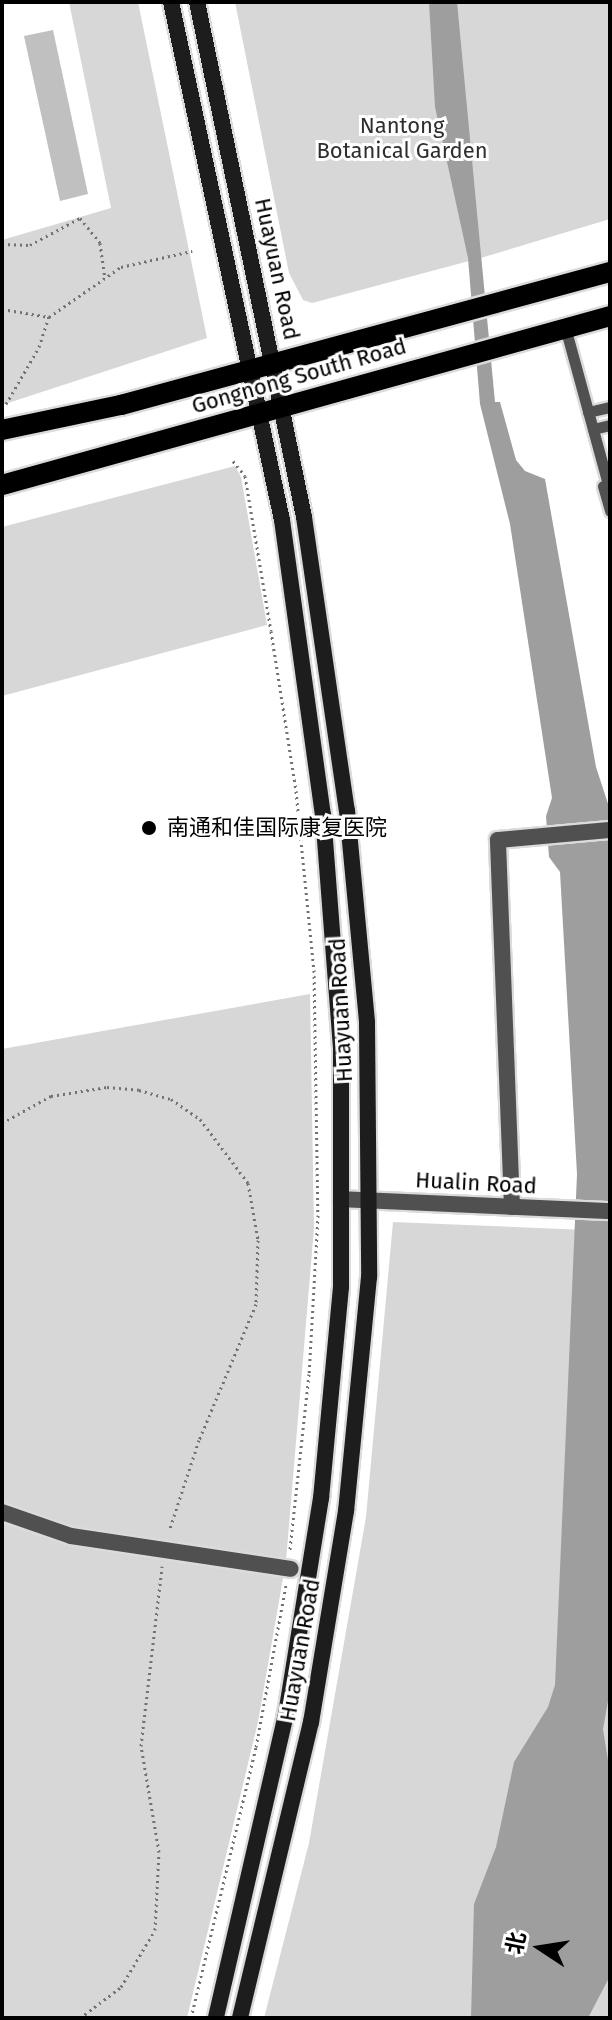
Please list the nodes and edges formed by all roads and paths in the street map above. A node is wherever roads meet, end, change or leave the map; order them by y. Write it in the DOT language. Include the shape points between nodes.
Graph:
graph roads {
  1 [pos="171,2"];
  2 [pos="197,2"];
  3 [pos="2,244"];
  4 [pos="192,251"];
  5 [pos="610,272"];
  6 [pos="105,277"];
  7 [pos="2,309"];
  8 [pos="610,316"];
  9 [pos="49,317"];
  10 [pos="565,326"];
  11 [pos="273,360"];
  12 [pos="251,367"];
  13 [pos="6,404"];
  14 [pos="610,407"];
  15 [pos="283,408"];
  16 [pos="262,411"];
  17 [pos="588,412"];
  18 [pos="610,425"];
  19 [pos="593,429"];
  20 [pos="2,430"];
  21 [pos="233,461"];
  22 [pos="607,467"];
  23 [pos="2,485"];
  24 [pos="610,492"];
  25 [pos="610,511"];
  26 [pos="610,830"];
  27 [pos="2,1123"];
  28 [pos="341,1199"];
  29 [pos="369,1200"];
  30 [pos="512,1207"];
  31 [pos="610,1211"];
  32 [pos="2,1512"];
  33 [pos="165,1551"];
  34 [pos="289,1569"];
  35 [pos="80,2018"];
  36 [pos="191,2018"];
  37 [pos="216,2018"];
  38 [pos="240,2018"];
  1 -- 12 [label="main road, Huayuan Road"];
  2 -- 11 [label="main road, Huayuan Road"];
  3 -- 6 [label="path" via="30,245 80,218 100,243"];
  4 -- 6 [label="path" via="121,267"];
  5 -- 11 [label="main road, Gongnong South Road" via="459,317"];
  6 -- 9 [label="path"];
  7 -- 9 [label="path"];
  8 -- 10 [label="main road, Gongnong South Road"];
  9 -- 13 [label="path" via="39,347"];
  10 -- 15 [label="main road, Gongnong South Road"];
  10 -- 17 [label="lane"];
  11 -- 12 [label="main road, Gongnong South Road"];
  11 -- 15 [label="main road, Huayuan Road"];
  12 -- 16 [label="main road, Huayuan Road"];
  12 -- 20 [label="main road, Gongnong South Road" via="121,405"];
  14 -- 17 [label="lane"];
  15 -- 16 [label="main road, Gongnong South Road"];
  15 -- 29 [label="main road, Huayuan Road" via="347,810 367,1023"];
  16 -- 23 [label="main road, Gongnong South Road"];
  16 -- 28 [label="main road, Huayuan Road" via="323,814 341,1050"];
  17 -- 19 [label="lane"];
  17 -- 25 [label="lane" via="585,424"];
  18 -- 19 [label="lane"];
  19 -- 22 [label="lane"];
  21 -- 34 [label="path" via="245,476 274,645 296,791 314,970 318,1215 309,1374"];
  22 -- 24 [label="lane"];
  26 -- 30 [label="street" via="498,840"];
  27 -- 33 [label="path" via="51,1096 107,1087 139,1090 171,1099 200,1119 248,1183 258,1240 256,1304 181,1486"];
  28 -- 29 [label="street, Hualin Road"];
  28 -- 37 [label="main road, Huayuan Road" via="341,1287 321,1498 286,1714"];
  29 -- 30 [label="street, Hualin Road"];
  29 -- 38 [label="main road, Huayuan Road" via="369,1277 346,1511 311,1722"];
  30 -- 31 [label="street, Hualin Road"];
  32 -- 33 [label="street" via="71,1536"];
  33 -- 34 [label="street"];
  33 -- 35 [label="path" via="141,1746 159,1852 155,1930 121,1987"];
  34 -- 36 [label="path" via="256,1747"];
}
